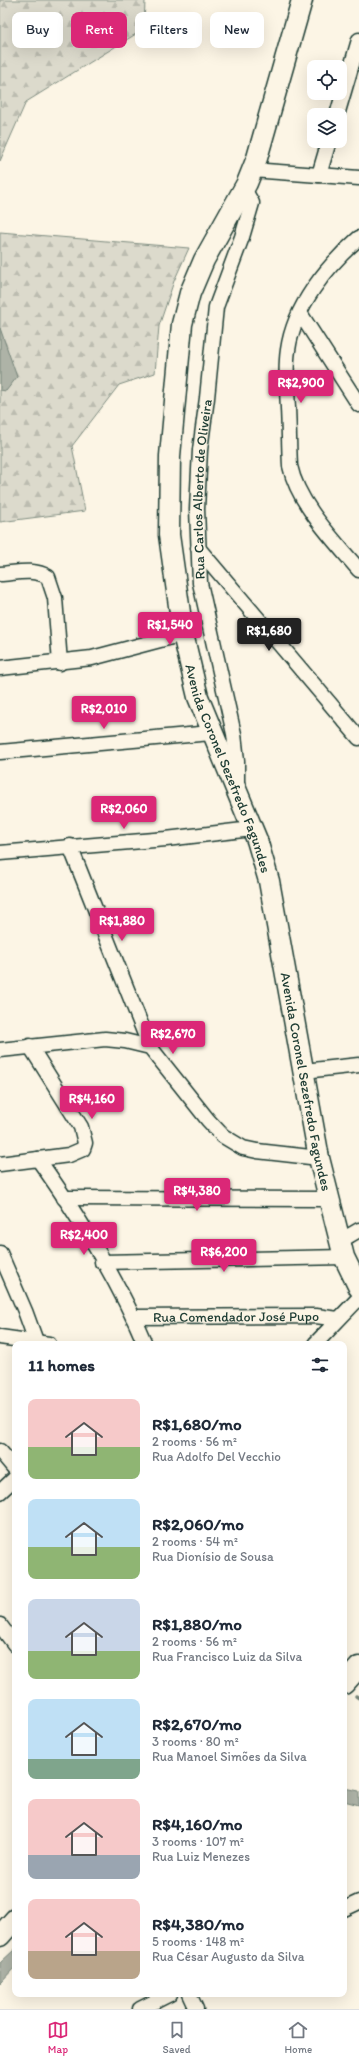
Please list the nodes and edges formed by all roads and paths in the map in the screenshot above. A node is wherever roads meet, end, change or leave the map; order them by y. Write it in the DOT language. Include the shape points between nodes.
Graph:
graph roads {
  1 [pos="302,0"];
  2 [pos="359,40"];
  3 [pos="339,108"];
  4 [pos="327,148"];
  5 [pos="252,170"];
  6 [pos="319,175"];
  7 [pos="359,178"];
  8 [pos="244,189"];
  9 [pos="359,238"];
  10 [pos="300,313"];
  11 [pos="359,405"];
  12 [pos="198,548"];
  13 [pos="359,570"];
  14 [pos="0,574"];
  15 [pos="183,634"];
  16 [pos="60,663"];
  17 [pos="0,668"];
  18 [pos="211,732"];
  19 [pos="359,738"];
  20 [pos="0,752"];
  21 [pos="237,794"];
  22 [pos="252,829"];
  23 [pos="70,846"];
  24 [pos="0,853"];
  25 [pos="30,1046"];
  26 [pos="150,1048"];
  27 [pos="0,1050"];
  28 [pos="359,1065"];
  29 [pos="304,1071"];
  30 [pos="319,1158"];
  31 [pos="38,1160"];
  32 [pos="0,1164"];
  33 [pos="64,1198"];
  34 [pos="329,1199"];
  35 [pos="359,1230"];
  36 [pos="342,1249"];
  37 [pos="0,1253"];
  38 [pos="102,1262"];
  39 [pos="359,1288"];
  40 [pos="359,1298"];
  41 [pos="133,1317"];
  42 [pos="338,1319"];
  43 [pos="0,1336"];
  44 [pos="29,1341"];
  45 [pos="40,1341"];
  46 [pos="144,1341"];
  47 [pos="318,1341"];
  48 [pos="0,1451"];
  49 [pos="12,1465"];
  50 [pos="12,1481"];
  51 [pos="0,1492"];
  52 [pos="0,1625"];
  53 [pos="12,1641"];
  54 [pos="359,1667"];
  55 [pos="347,1681"];
  56 [pos="359,1902"];
  57 [pos="347,1908"];
  58 [pos="12,1922"];
  59 [pos="0,1936"];
  60 [pos="164,1997"];
  61 [pos="190,1997"];
  62 [pos="140,2009"];
  63 [pos="196,2009"];
  1 -- 5 [label="main road, Avenida Coronel Sezefredo Fagundes"];
  2 -- 3 [label="street"];
  4 -- 6 [label="street"];
  5 -- 6 [label="street"];
  5 -- 8 [label="main road, Avenida Coronel Sezefredo Fagundes"];
  6 -- 7 [label="street"];
  8 -- 12 [label="street, Rua Carlos Alberto de Oliveira" via="252,203 221,292 213,325 200,450"];
  8 -- 15 [label="main road, Avenida Coronel Sezefredo Fagundes" via="204,260 190,293 182,324 168,496 169,535"];
  9 -- 10 [label="street" via="331,266 310,293"];
  10 -- 11 [label="street"];
  10 -- 13 [label="street" via="288,349 290,466 293,479 308,505"];
  12 -- 19 [label="street"];
  12 -- 21 [label="street, Rua Carlos Alberto de Oliveira" via="200,584 234,734"];
  14 -- 16 [label="street" via="32,572 48,577 54,598"];
  15 -- 16 [label="street" via="92,658"];
  15 -- 18 [label="main road, Avenida Coronel Sezefredo Fagundes" via="198,697"];
  16 -- 17 [label="street"];
  18 -- 20 [label="street"];
  18 -- 21 [label="main road, Avenida Coronel Sezefredo Fagundes"];
  21 -- 22 [label="main road, Avenida Coronel Sezefredo Fagundes"];
  22 -- 23 [label="street"];
  22 -- 29 [label="main road, Avenida Coronel Sezefredo Fagundes" via="269,881"];
  23 -- 24 [label="street"];
  23 -- 26 [label="street"];
  25 -- 26 [label="street" via="105,1039"];
  25 -- 27 [label="street"];
  25 -- 31 [label="street" via="81,1128 85,1143 83,1149 69,1155"];
  26 -- 30 [label="street" via="223,1136 243,1148"];
  28 -- 29 [label="street"];
  29 -- 30 [label="main road, Avenida Coronel Sezefredo Fagundes"];
  30 -- 34 [label="main road, Avenida Coronel Sezefredo Fagundes"];
  31 -- 32 [label="street"];
  31 -- 33 [label="street"];
  33 -- 34 [label="street"];
  33 -- 38 [label="street"];
  34 -- 36 [label="main road, Avenida Coronel Sezefredo Fagundes"];
  35 -- 36 [label="street"];
  36 -- 38 [label="street"];
  36 -- 39 [label="main road, Avenida Coronel Sezefredo Fagundes"];
  37 -- 45 [label="street"];
  38 -- 41 [label="street"];
  40 -- 42 [label="street"];
  41 -- 42 [label="street, Rua Comendador José Pupo" via="316,1316"];
  41 -- 46 [label="street"];
  42 -- 47 [label="street"];
  43 -- 44 [label="street"];
  48 -- 49 [label="street"];
  50 -- 51 [label="street"];
  52 -- 53 [label="street"];
  54 -- 55 [label="main road"];
  56 -- 57 [label="street"];
  58 -- 59 [label="main road"];
  60 -- 62 [label="street"];
  61 -- 63 [label="street"];
}
